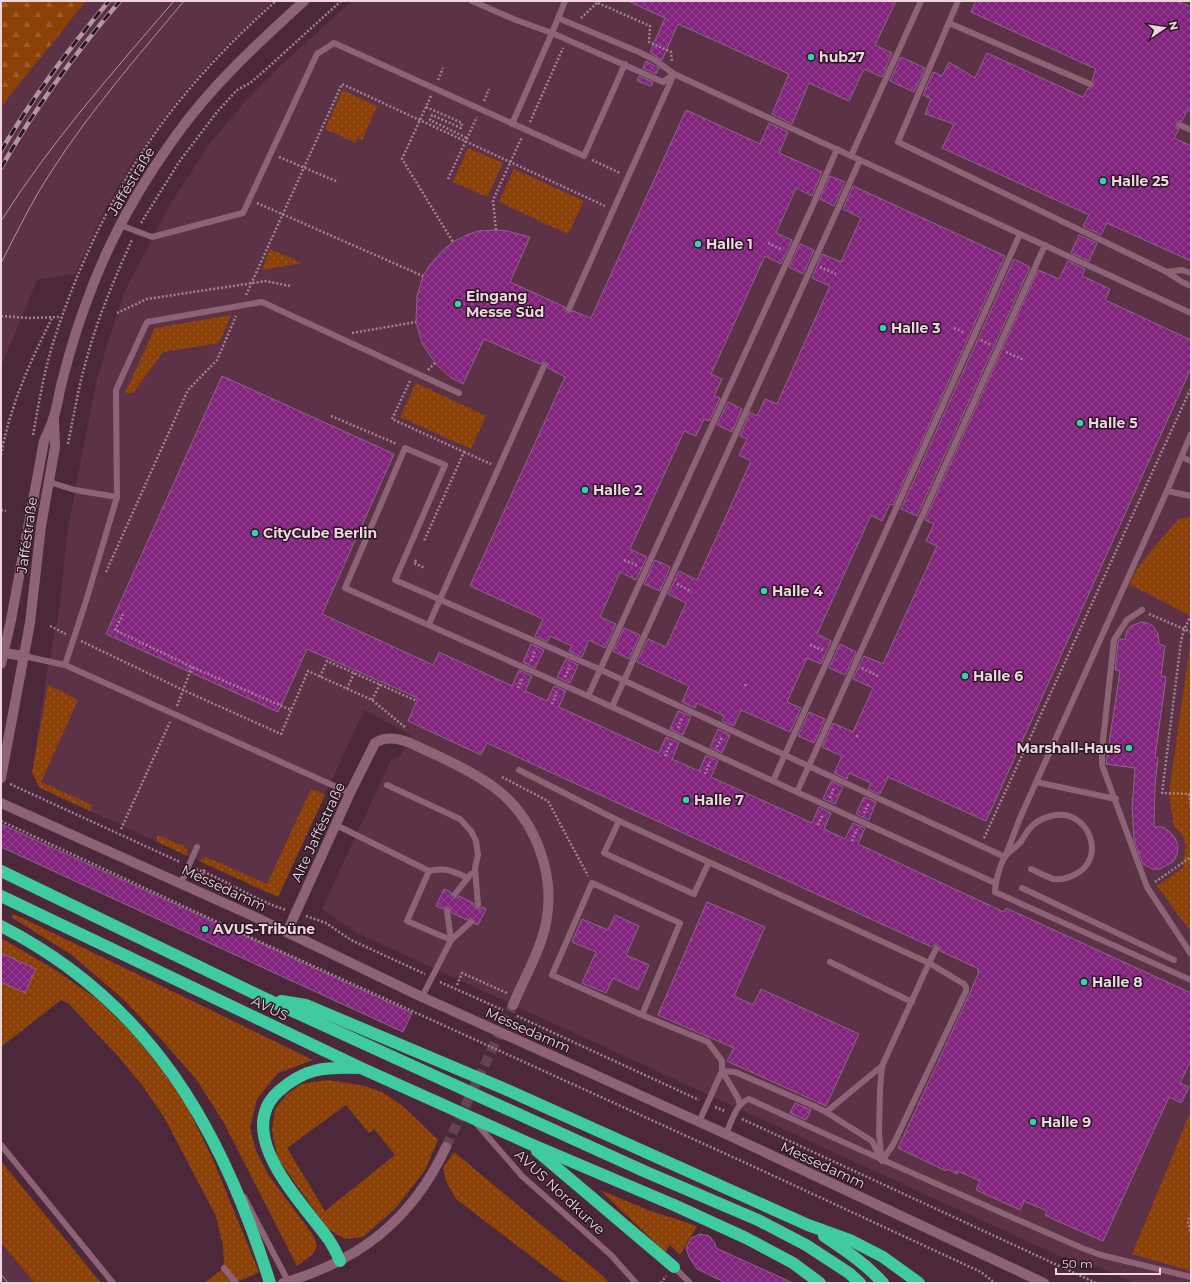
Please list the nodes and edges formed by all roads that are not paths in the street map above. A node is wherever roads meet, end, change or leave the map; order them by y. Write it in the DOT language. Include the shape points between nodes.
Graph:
graph roads {
  1 [pos="304,1"];
  2 [pos="472,1"];
  3 [pos="565,1"];
  4 [pos="921,1"];
  5 [pos="958,1"];
  6 [pos="558,18"];
  7 [pos="949,23"];
  8 [pos="552,33"];
  9 [pos="625,64"];
  10 [pos="674,74"];
  11 [pos="1090,84"];
  12 [pos="512,124"];
  13 [pos="1180,125"];
  14 [pos="1191,130"];
  15 [pos="837,149"];
  16 [pos="851,156"];
  17 [pos="860,160"];
  18 [pos="120,225"];
  19 [pos="1020,234"];
  20 [pos="1044,245"];
  21 [pos="1167,272"];
  22 [pos="1191,273"];
  23 [pos="1191,286"];
  24 [pos="569,309"];
  25 [pos="1191,313"];
  26 [pos="544,366"];
  27 [pos="459,393"];
  28 [pos="54,418"];
  29 [pos="1191,434"];
  30 [pos="1181,457"];
  31 [pos="1191,461"];
  32 [pos="49,482"];
  33 [pos="1167,491"];
  34 [pos="1191,496"];
  35 [pos="117,497"];
  36 [pos="440,600"];
  37 [pos="1142,610"];
  38 [pos="429,624"];
  39 [pos="4,653"];
  40 [pos="24,656"];
  41 [pos="1,664"];
  42 [pos="65,665"];
  43 [pos="599,669"];
  44 [pos="624,680"];
  45 [pos="588,696"];
  46 [pos="612,707"];
  47 [pos="785,755"];
  48 [pos="809,766"];
  49 [pos="519,770"];
  50 [pos="3,780"];
  51 [pos="773,781"];
  52 [pos="1036,782"];
  53 [pos="387,785"];
  54 [pos="797,792"];
  55 [pos="350,793"];
  56 [pos="1116,799"];
  57 [pos="1,803"];
  58 [pos="619,821"];
  59 [pos="336,825"];
  60 [pos="196,847"];
  61 [pos="1005,856"];
  62 [pos="708,862"];
  63 [pos="475,868"];
  64 [pos="1031,869"];
  65 [pos="1,871"];
  66 [pos="429,871"];
  67 [pos="468,878"];
  68 [pos="181,883"];
  69 [pos="995,883"];
  70 [pos="1022,888"];
  71 [pos="455,894"];
  72 [pos="1,896"];
  73 [pos="478,905"];
  74 [pos="447,911"];
  75 [pos="471,922"];
  76 [pos="1,926"];
  77 [pos="287,932"];
  78 [pos="451,940"];
  79 [pos="936,949"];
  80 [pos="1191,954"];
  81 [pos="1174,960"];
  82 [pos="830,962"];
  83 [pos="930,963"];
  84 [pos="1191,980"];
  85 [pos="422,997"];
  86 [pos="264,998"];
  87 [pos="912,1002"];
  88 [pos="512,1005"];
  89 [pos="642,1015"];
  90 [pos="882,1066"];
  91 [pos="361,1068"];
  92 [pos="722,1071"];
  93 [pos="740,1105"];
  94 [pos="826,1112"];
  95 [pos="470,1117"];
  96 [pos="699,1122"];
  97 [pos="726,1134"];
  98 [pos="528,1143"];
  99 [pos="1,1145"];
  100 [pos="446,1147"];
  101 [pos="882,1161"];
  102 [pos="808,1226"];
  103 [pos="263,1244"];
  104 [pos="340,1261"];
  105 [pos="674,1267"];
  106 [pos="224,1268"];
  107 [pos="1191,1277"];
  108 [pos="113,1283"];
  109 [pos="236,1283"];
  110 [pos="270,1283"];
  111 [pos="283,1283"];
  112 [pos="289,1283"];
  113 [pos="636,1283"];
  114 [pos="690,1283"];
  115 [pos="820,1283"];
  116 [pos="860,1283"];
  117 [pos="883,1283"];
  118 [pos="919,1283"];
  119 [pos="1044,1283"];
  1 -- 18 [label="main road, Jafféstraße" via="258,44 199,106 175,136"];
  2 -- 8 [label="lane"];
  3 -- 6 [label="lane"];
  4 -- 16 [label="lane"];
  5 -- 7 [label="lane"];
  6 -- 8 [label="lane"];
  6 -- 10 [label="lane" via="645,55"];
  7 -- 11 [label="lane"];
  7 -- 21 [label="lane" via="898,142"];
  8 -- 9 [label="lane"];
  8 -- 12 [label="lane"];
  9 -- 10 [label="lane" via="663,82"];
  9 -- 12 [label="lane" via="584,156"];
  10 -- 15 [label="lane"];
  10 -- 24 [label="lane"];
  12 -- 18 [label="lane" via="334,43 317,54 243,213 152,237"];
  13 -- 14 [label="lane"];
  15 -- 16 [label="lane"];
  15 -- 43 [label="lane"];
  16 -- 17 [label="lane"];
  17 -- 19 [label="lane"];
  17 -- 44 [label="lane"];
  18 -- 28 [label="main road, Jafféstraße" via="105,255 75,337 62,379"];
  19 -- 20 [label="lane"];
  19 -- 47 [label="lane"];
  20 -- 25 [label="lane"];
  20 -- 48 [label="lane"];
  21 -- 22 [label="lane" via="1182,270"];
  21 -- 23 [label="lane"];
  26 -- 36 [label="lane"];
  27 -- 35 [label="lane" via="262,302 147,322 116,390"];
  28 -- 32 [label="main road, Jafféstraße" via="55,447"];
  28 -- 39 [label="main road, Jafféstraße" via="44,441"];
  29 -- 30 [label="lane"];
  30 -- 31 [label="lane"];
  30 -- 33 [label="lane"];
  32 -- 35 [label="lane" via="75,490"];
  32 -- 40 [label="main road, Jafféstraße"];
  33 -- 34 [label="lane"];
  33 -- 52 [label="lane"];
  35 -- 42 [label="lane"];
  36 -- 38 [label="lane"];
  36 -- 38 [label="lane" via="395,580 444,465 405,448 345,588"];
  36 -- 43 [label="lane"];
  37 -- 56 [label="lane" via="1127,620 1114,640 1102,765"];
  38 -- 45 [label="lane"];
  39 -- 40 [label="main road"];
  39 -- 41 [label="main road, Jafféstraße"];
  40 -- 42 [label="lane"];
  40 -- 50 [label="main road, Jafféstraße"];
  42 -- 55 [label="lane"];
  43 -- 44 [label="lane"];
  43 -- 45 [label="lane"];
  44 -- 46 [label="lane"];
  44 -- 47 [label="lane"];
  45 -- 46 [label="lane"];
  46 -- 51 [label="lane"];
  47 -- 48 [label="lane"];
  47 -- 51 [label="lane"];
  48 -- 54 [label="lane"];
  48 -- 61 [label="lane"];
  49 -- 58 [label="lane"];
  51 -- 54 [label="lane"];
  52 -- 56 [label="lane"];
  52 -- 61 [label="lane"];
  53 -- 63 [label="lane" via="460,819 476,841 478,855"];
  54 -- 69 [label="lane"];
  55 -- 59 [label="main road, Alte Jafféstraße"];
  55 -- 88 [label="main road, Alte Jafféstraße" via="375,743 386,738 399,739 459,765 504,795 518,810 535,838 543,859 548,882 548,907 541,942"];
  56 -- 80 [label="lane" via="1147,887"];
  57 -- 68 [label="main road, Messedamm"];
  58 -- 62 [label="lane"];
  58 -- 62 [label="lane" via="604,854 694,894"];
  59 -- 66 [label="lane" via="371,846"];
  59 -- 77 [label="main road, Alte Jafféstraße"];
  60 -- 68 [label="lane"];
  61 -- 64 [label="lane" via="1041,818 1057,814 1067,815 1082,823 1092,841 1092,852 1086,867 1080,873 1057,879"];
  61 -- 69 [label="lane"];
  62 -- 83 [label="lane"];
  63 -- 67 [label="lane"];
  63 -- 73 [label="lane"];
  65 -- 86 [label="highway, AVUS"];
  66 -- 67 [label="lane" via="441,868"];
  66 -- 78 [label="lane" via="407,921"];
  67 -- 71 [label="lane"];
  68 -- 77 [label="main road, Messedamm"];
  69 -- 84 [label="lane" via="995,892"];
  70 -- 81 [label="lane"];
  72 -- 91 [label="highway, AVUS"];
  74 -- 78 [label="lane"];
  75 -- 78 [label="lane"];
  76 -- 103 [label="highway" via="80,977 118,1008 135,1026 168,1067 194,1106 225,1163"];
  77 -- 85 [label="main road, Messedamm"];
  78 -- 85 [label="lane"];
  79 -- 83 [label="lane"];
  82 -- 87 [label="lane"];
  83 -- 87 [label="lane"];
  83 -- 101 [label="lane" via="964,984 966,992 894,1143"];
  85 -- 96 [label="main road, Messedamm"];
  86 -- 102 [label="highway" via="306,1005 512,1092"];
  86 -- 116 [label="highway, AVUS" via="646,1172 758,1220 806,1245"];
  87 -- 90 [label="lane"];
  89 -- 89 [label="lane" via="680,923 592,883 552,975"];
  89 -- 92 [label="lane" via="708,1042 722,1061"];
  90 -- 94 [label="lane"];
  90 -- 101 [label="lane" via="879,1134"];
  91 -- 95 [label="highway, AVUS"];
  91 -- 104 [label="highway" via="329,1067 309,1071 289,1082 276,1093 267,1106 262,1123 266,1144 274,1164 330,1241"];
  92 -- 93 [label="lane"];
  92 -- 94 [label="lane" via="735,1072"];
  92 -- 96 [label="lane"];
  93 -- 97 [label="lane"];
  93 -- 101 [label="lane" via="743,1101 749,1100"];
  94 -- 101 [label="lane" via="872,1141"];
  95 -- 98 [label="highway, AVUS"];
  95 -- 113 [label="lane, AVUS Nordkurve" via="522,1176 611,1255"];
  96 -- 97 [label="main road, Messedamm"];
  97 -- 119 [label="main road, Messedamm"];
  98 -- 105 [label="highway"];
  98 -- 115 [label="highway, AVUS" via="746,1238 793,1263"];
  99 -- 108 [label="lane"];
  100 -- 104 [label="main road" via="436,1169 410,1207 384,1232"];
  101 -- 107 [label="lane" via="1101,1255"];
  102 -- 117 [label="highway" via="845,1250"];
  102 -- 118 [label="highway" via="858,1244 883,1257"];
  103 -- 110 [label="highway"];
  103 -- 112 [label="lane"];
  104 -- 111 [label="main road"];
  105 -- 114 [label="lane"];
  106 -- 109 [label="lane"];
}
